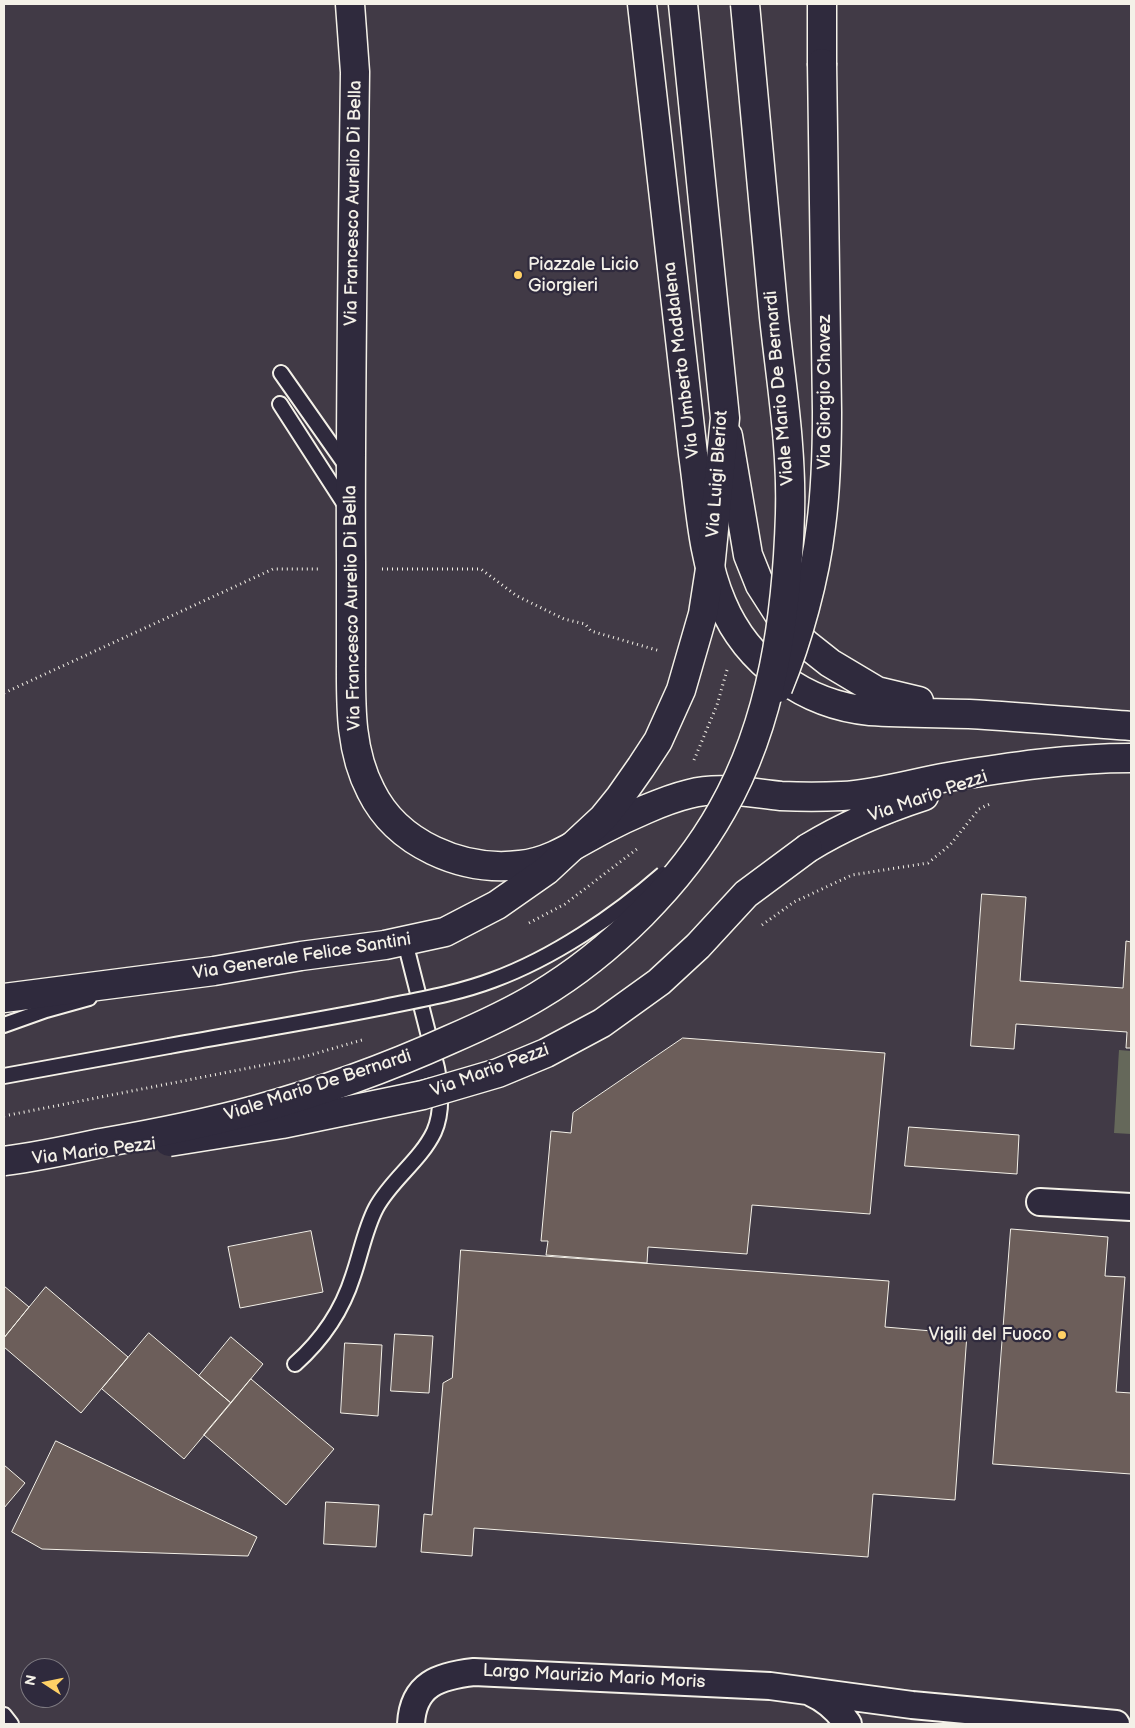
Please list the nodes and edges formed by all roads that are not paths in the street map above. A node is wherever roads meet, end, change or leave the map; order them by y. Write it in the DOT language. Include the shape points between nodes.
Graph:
graph roads {
  1 [pos="350,4"];
  2 [pos="642,4"];
  3 [pos="683,4"];
  4 [pos="745,4"];
  5 [pos="822,4"];
  6 [pos="281,373"];
  7 [pos="280,404"];
  8 [pos="725,418"];
  9 [pos="351,472"];
  10 [pos="350,513"];
  11 [pos="710,569"];
  12 [pos="969,714"];
  13 [pos="1131,726"];
  14 [pos="1131,758"];
  15 [pos="743,767"];
  16 [pos="1014,768"];
  17 [pos="723,809"];
  18 [pos="574,846"];
  19 [pos="405,942"];
  20 [pos="214,971"];
  21 [pos="4,998"];
  22 [pos="4,1026"];
  23 [pos="437,1068"];
  24 [pos="4,1076"];
  25 [pos="4,1162"];
  26 [pos="4,1172"];
  27 [pos="1040,1202"];
  28 [pos="1131,1207"];
  29 [pos="295,1364"];
  30 [pos="806,1690"];
  31 [pos="4,1715"];
  32 [pos="12,1724"];
  33 [pos="411,1724"];
  34 [pos="848,1724"];
  35 [pos="1104,1724"];
  1 -- 9 [label="street, Via Francesco Aurelio Di Bella" via="355,72"];
  2 -- 11 [label="street, Via Umberto Maddalena" via="693,454"];
  3 -- 8 [label="street, Via Luigi Bleriot"];
  4 -- 15 [label="street, Viale Mario De Bernardi, bridge" via="790,485 787,571 779,638 764,704"];
  5 -- 15 [label="street, Via Giorgio Chavez, bridge" via="827,462 821,528 793,645"];
  6 -- 9 [label="lane"];
  7 -- 10 [label="lane"];
  8 -- 11 [label="street, Via Luigi Bleriot"];
  8 -- 12 [label="street" via="748,555 760,585 783,621 830,663 877,690"];
  9 -- 10 [label="street, Via Francesco Aurelio Di Bella"];
  10 -- 18 [label="street, Via Francesco Aurelio Di Bella" via="352,731 372,795 416,842 466,862 522,865 546,859"];
  11 -- 12 [label="street, Via Umberto Maddalena" via="723,604 742,638 774,672 802,691 835,704 869,711"];
  11 -- 18 [label="street, Via Luigi Bleriot" via="697,637 672,714 620,797"];
  12 -- 13 [label="street"];
  14 -- 16 [label="street" via="1064,761"];
  15 -- 17 [label="street, Viale Mario De Bernardi, bridge"];
  16 -- 18 [label="street, Via Francesco Aurelio Di Bella" via="845,796 780,796 711,790 688,794 607,827"];
  16 -- 25 [label="street, Via Mario Pezzi, bridge" via="896,805 808,848 746,894 698,946 640,997 582,1035 521,1064 423,1096 282,1124 160,1144"];
  17 -- 24 [label="lane, bridge" via="683,856 638,896 600,923 526,966 492,981 441,996 349,1014"];
  17 -- 25 [label="street, Viale Mario De Bernardi, bridge" via="676,875 605,949 539,996 492,1021 361,1076 256,1110"];
  18 -- 19 [label="street, Via Generale Felice Santini" via="539,876 478,916 445,932"];
  19 -- 20 [label="street, Via Generale Felice Santini"];
  19 -- 23 [label="lane"];
  20 -- 21 [label="street, Via Generale Felice Santini"];
  20 -- 22 [label="lane" via="108,993 46,1010"];
  23 -- 26 [label="lane" via="333,1096"];
  23 -- 29 [label="lane" via="441,1086 440,1109 434,1132 380,1201 340,1307 312,1349"];
  27 -- 28 [label="street"];
  30 -- 33 [label="street, Largo Maurizio Mario Moris" via="474,1672 453,1674 428,1685 412,1710"];
  30 -- 34 [label="street, Largo Maurizio Mario Moris" via="824,1698"];
  30 -- 35 [label="street, Largo Maurizio Mario Moris" via="912,1705"];
  31 -- 32 [label="lane"];
}
